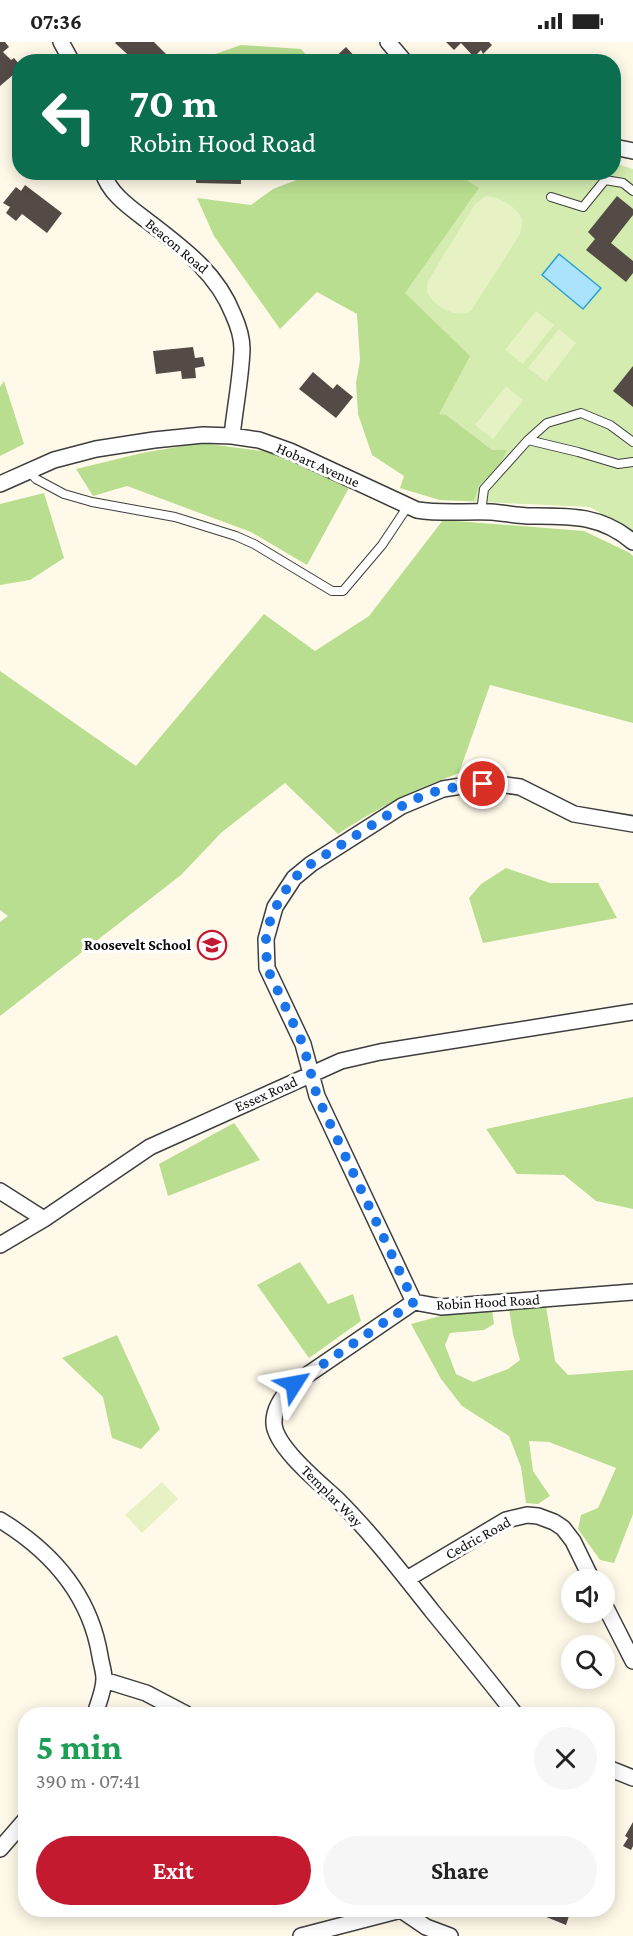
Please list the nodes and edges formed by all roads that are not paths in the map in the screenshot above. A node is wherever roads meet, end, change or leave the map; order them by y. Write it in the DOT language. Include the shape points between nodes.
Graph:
graph roads {
  1 [pos="388,42"];
  2 [pos="398,54"];
  3 [pos="105,180"];
  4 [pos="633,191"];
  5 [pos="551,197"];
  6 [pos="232,436"];
  7 [pos="528,440"];
  8 [pos="633,442"];
  9 [pos="633,462"];
  10 [pos="29,471"];
  11 [pos="0,484"];
  12 [pos="408,506"];
  13 [pos="481,512"];
  14 [pos="633,542"];
  15 [pos="633,825"];
  16 [pos="633,1012"];
  17 [pos="312,1074"];
  18 [pos="0,1191"];
  19 [pos="44,1219"];
  20 [pos="0,1245"];
  21 [pos="633,1292"];
  22 [pos="414,1302"];
  23 [pos="0,1520"];
  24 [pos="587,1569"];
  25 [pos="407,1579"];
  26 [pos="614,1623"];
  27 [pos="633,1661"];
  28 [pos="104,1680"];
  29 [pos="97,1707"];
  30 [pos="172,1707"];
  31 [pos="509,1707"];
  32 [pos="615,1771"];
  33 [pos="633,1778"];
  34 [pos="18,1828"];
  35 [pos="0,1849"];
  36 [pos="343,1917"];
  37 [pos="374,1917"];
  38 [pos="411,1917"];
  39 [pos="340,1926"];
  40 [pos="301,1936"];
  41 [pos="450,1936"];
  1 -- 2 [label="street"];
  3 -- 6 [label="street, Beacon Road" via="138,214 197,259 229,302 242,348"];
  4 -- 5 [label="lane" via="623,183 605,180 583,207"];
  6 -- 10 [label="street, Hobart Avenue" via="203,435 96,449"];
  6 -- 12 [label="street, Hobart Avenue" via="290,451"];
  7 -- 8 [label="lane" via="547,423 581,413 610,425"];
  7 -- 9 [label="lane" via="618,464"];
  7 -- 13 [label="lane" via="484,489"];
  10 -- 11 [label="street, Hobart Avenue"];
  10 -- 12 [label="lane" via="64,494 175,517 236,536 339,592 382,545"];
  12 -- 13 [label="street, Hobart Avenue" via="432,512"];
  13 -- 14 [label="street, Hobart Avenue" via="582,518 605,525"];
  15 -- 17 [label="street, Robin Hood Road" via="574,814 520,787 467,785 443,789 402,806 311,864 294,878 275,907 265,951 267,968 303,1044"];
  16 -- 17 [label="street, Essex Road" via="380,1052 341,1061"];
  17 -- 19 [label="street, Essex Road" via="150,1147"];
  17 -- 22 [label="street, Robin Hood Road" via="317,1096"];
  18 -- 19 [label="street"];
  19 -- 20 [label="street, Essex Road"];
  21 -- 22 [label="street, Robin Hood Road" via="441,1306"];
  22 -- 25 [label="street, Templar Way" via="294,1384 280,1402 274,1424 293,1456 353,1515"];
  23 -- 28 [label="street" via="33,1542 70,1582 93,1627"];
  24 -- 25 [label="street, Cedric Road" via="573,1540 562,1528 527,1515 506,1520"];
  25 -- 31 [label="street, Templar Way"];
  26 -- 27 [label="street"];
  28 -- 29 [label="street"];
  28 -- 30 [label="street"];
  32 -- 33 [label="street"];
  34 -- 35 [label="street"];
  36 -- 39 [label="street"];
  37 -- 39 [label="street"];
  38 -- 41 [label="street"];
  39 -- 40 [label="street"];
}
